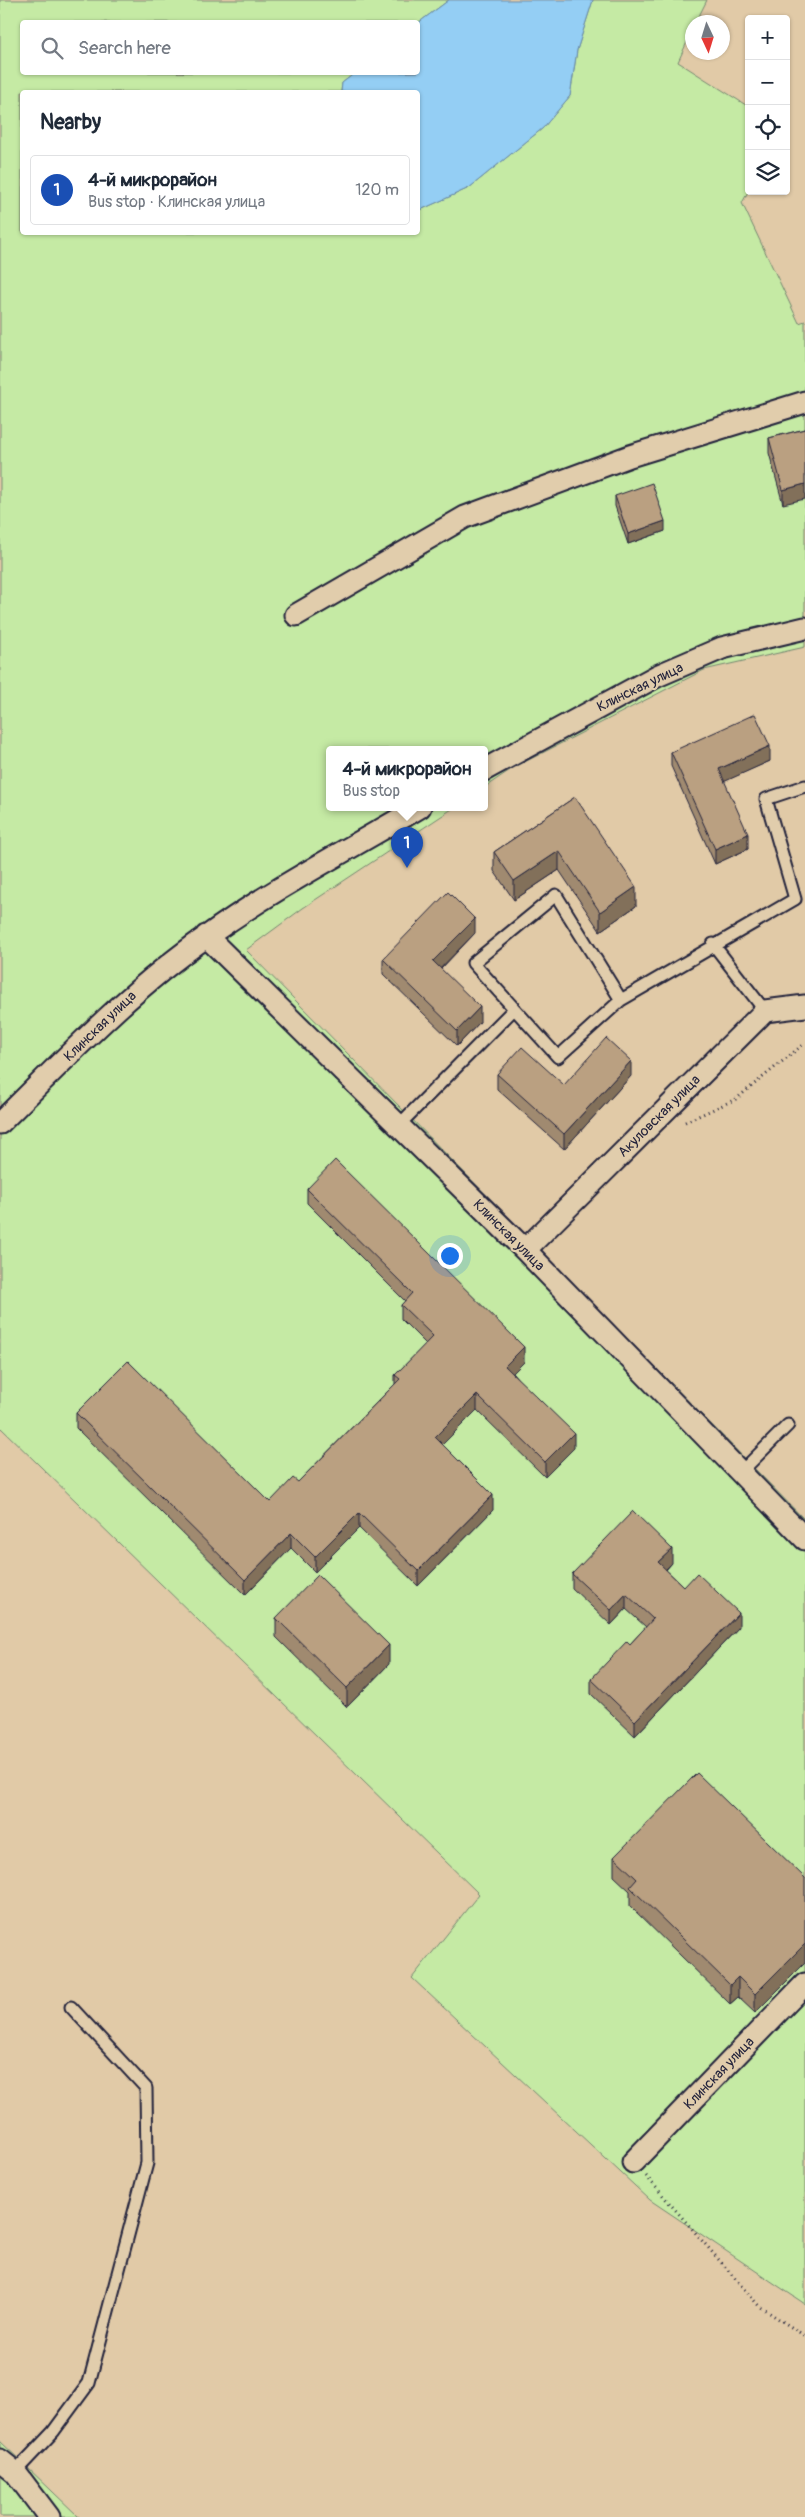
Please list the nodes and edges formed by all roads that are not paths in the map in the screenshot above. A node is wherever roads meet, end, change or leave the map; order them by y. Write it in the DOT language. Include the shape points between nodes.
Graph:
graph roads {
  1 [pos="805,402"];
  2 [pos="296,615"];
  3 [pos="805,628"];
  4 [pos="488,768"];
  5 [pos="805,786"];
  6 [pos="413,811"];
  7 [pos="800,898"];
  8 [pos="206,936"];
  9 [pos="713,944"];
  10 [pos="621,1000"];
  11 [pos="805,1006"];
  12 [pos="514,1009"];
  13 [pos="765,1011"];
  14 [pos="0,1122"];
  15 [pos="398,1126"];
  16 [pos="525,1250"];
  17 [pos="788,1425"];
  18 [pos="740,1473"];
  19 [pos="805,1539"];
  20 [pos="805,1984"];
  21 [pos="72,2007"];
  22 [pos="633,2162"];
  23 [pos="7,2466"];
  24 [pos="49,2517"];
  1 -- 2 [label="street" via="630,456 465,517"];
  3 -- 4 [label="street, Клинская улица" via="722,648 657,676"];
  5 -- 7 [label="lane" via="766,799"];
  6 -- 8 [label="street, Клинская улица" via="280,887"];
  7 -- 9 [label="lane"];
  8 -- 14 [label="street, Клинская улица" via="130,997"];
  8 -- 15 [label="street, Клинская улица"];
  9 -- 10 [label="lane"];
  9 -- 13 [label="lane"];
  10 -- 12 [label="lane" via="558,1057"];
  10 -- 12 [label="lane" via="556,895 473,963"];
  11 -- 13 [label="street"];
  12 -- 15 [label="lane"];
  13 -- 16 [label="street, Акуловская улица"];
  15 -- 16 [label="street, Клинская улица"];
  16 -- 18 [label="street, Клинская улица"];
  17 -- 18 [label="lane"];
  18 -- 19 [label="street, Клинская улица"];
  20 -- 22 [label="street, Клинская улица"];
  21 -- 23 [label="lane" via="146,2088 147,2163 89,2383 53,2432"];
  23 -- 24 [label="street"];
}
